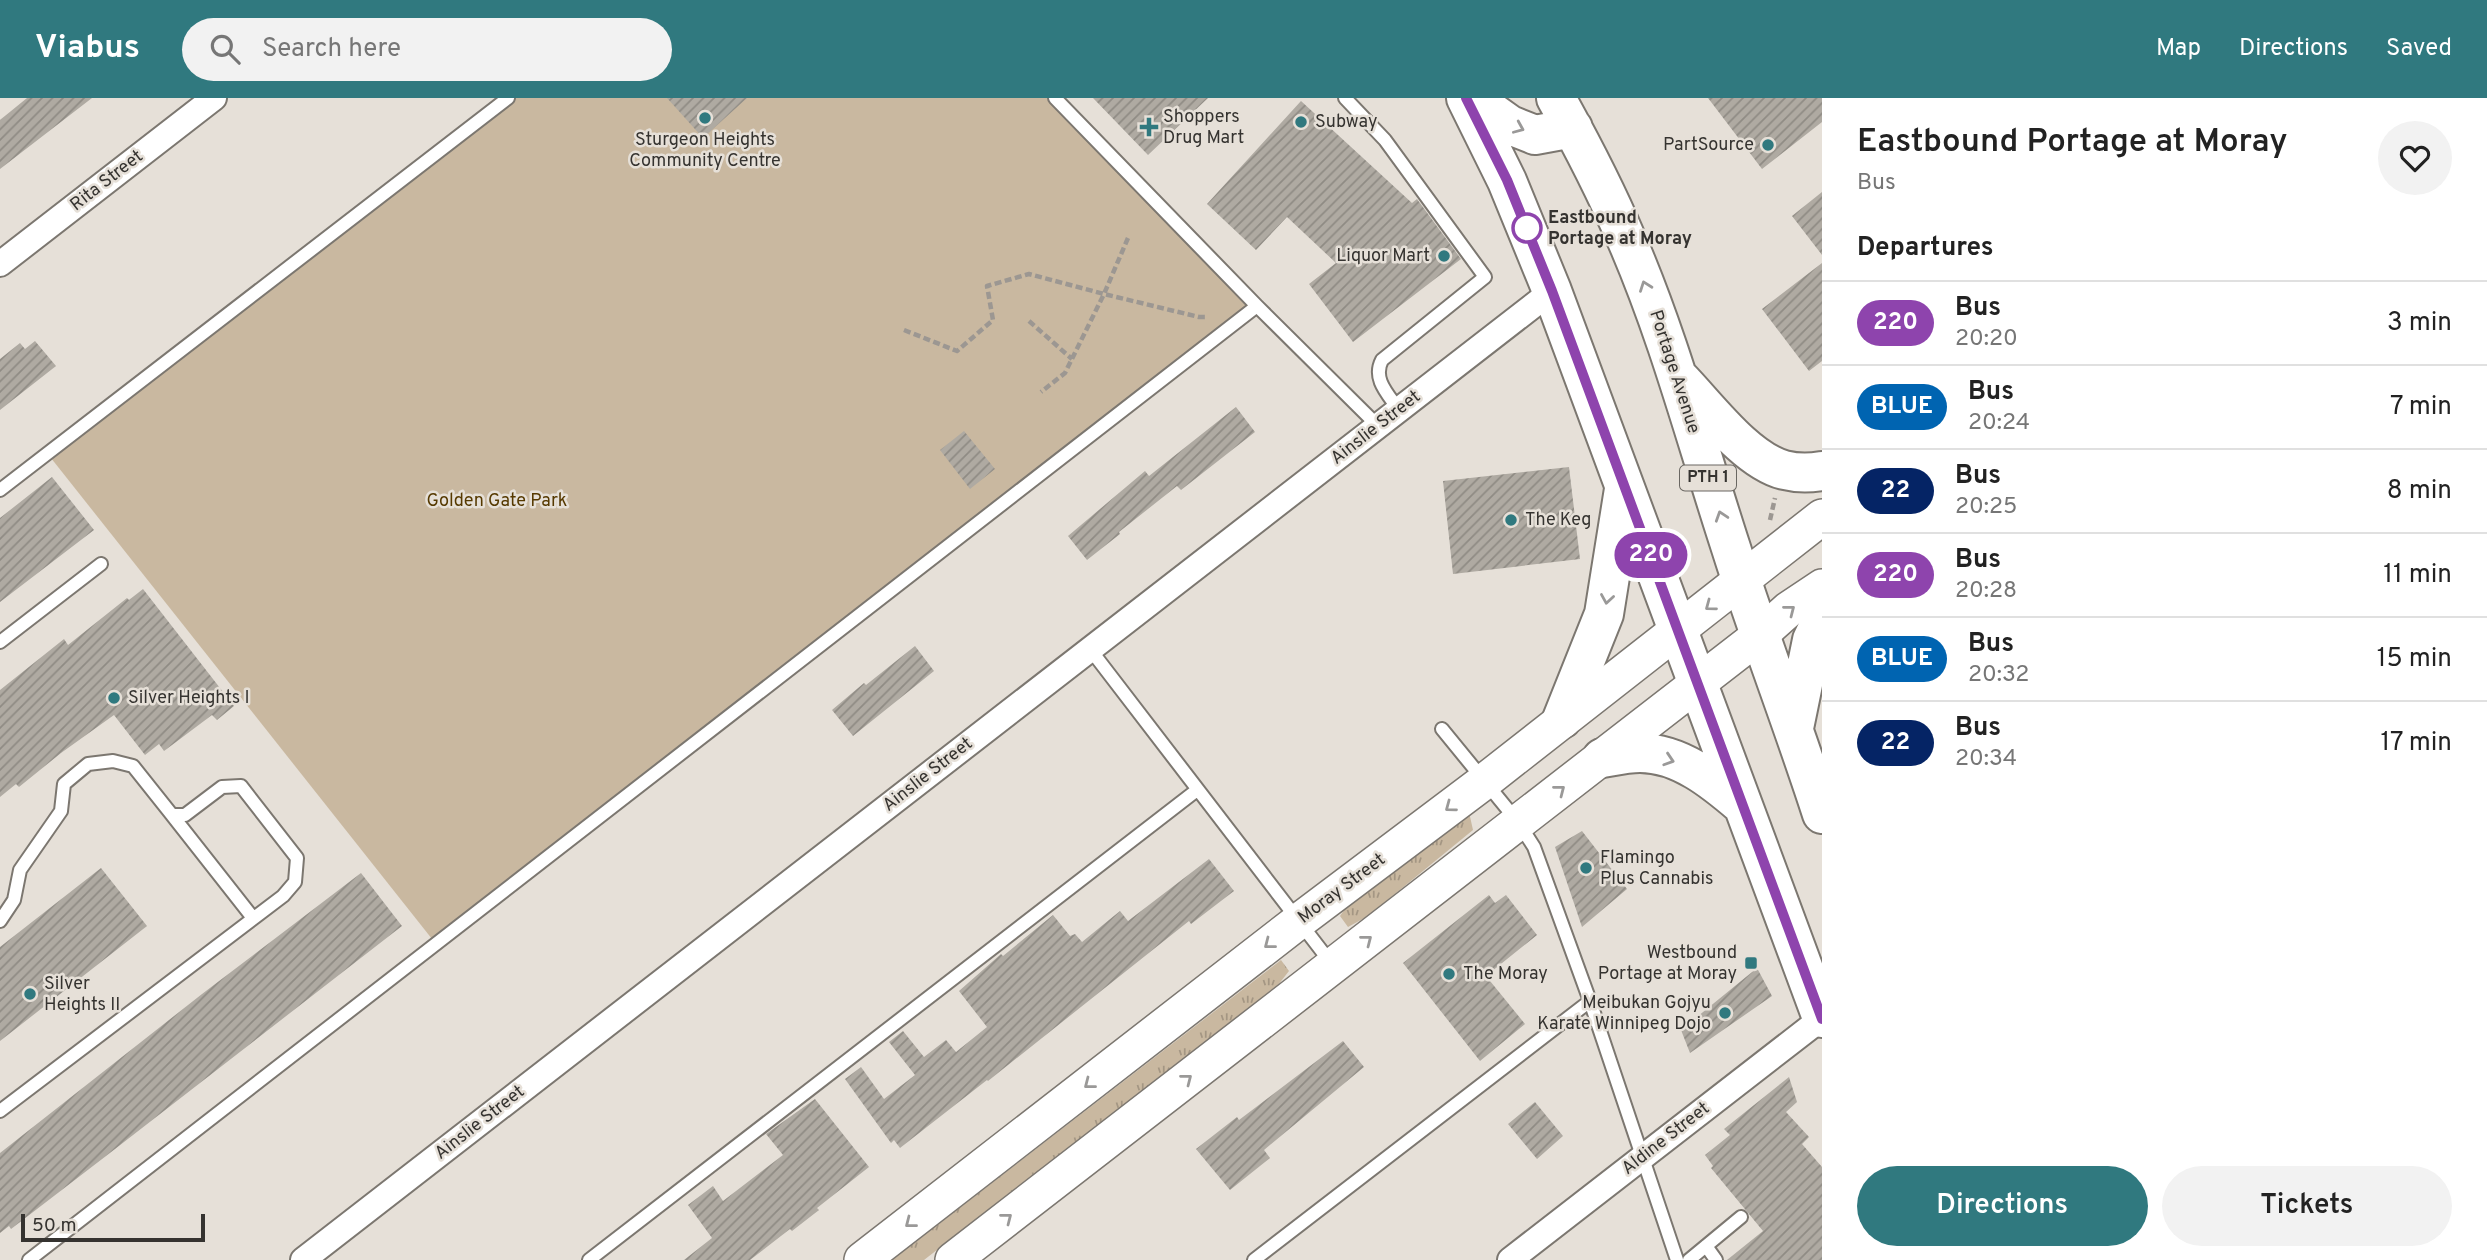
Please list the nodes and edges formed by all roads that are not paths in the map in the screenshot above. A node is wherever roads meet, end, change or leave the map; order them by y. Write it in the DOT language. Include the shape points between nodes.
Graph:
graph roads {
  1 [pos="214,98"];
  2 [pos="508,98"];
  3 [pos="1055,98"];
  4 [pos="1345,98"];
  5 [pos="1466,98"];
  6 [pos="1472,98"];
  7 [pos="1564,113"];
  8 [pos="0,264"];
  9 [pos="1552,291"];
  10 [pos="1257,306"];
  11 [pos="1675,374"];
  12 [pos="1399,410"];
  13 [pos="1378,426"];
  14 [pos="1822,471"];
  15 [pos="1625,484"];
  16 [pos="0,489"];
  17 [pos="1822,517"];
  18 [pos="101,564"];
  19 [pos="1742,581"];
  20 [pos="1822,587"];
  21 [pos="1822,619"];
  22 [pos="1678,630"];
  23 [pos="1760,635"];
  24 [pos="0,642"];
  25 [pos="1090,649"];
  26 [pos="1698,684"];
  27 [pos="1562,719"];
  28 [pos="1794,728"];
  29 [pos="1442,729"];
  30 [pos="1602,758"];
  31 [pos="1485,780"];
  32 [pos="1196,790"];
  33 [pos="1742,806"];
  34 [pos="1822,814"];
  35 [pos="172,816"];
  36 [pos="1518,822"];
  37 [pos="253,918"];
  38 [pos="0,921"];
  39 [pos="1299,921"];
  40 [pos="1333,966"];
  41 [pos="1590,1001"];
  42 [pos="1822,1018"];
  43 [pos="0,1111"];
  44 [pos="1641,1158"];
  45 [pos="1741,1217"];
  46 [pos="1706,1246"];
  47 [pos="29,1260"];
  48 [pos="303,1260"];
  49 [pos="589,1260"];
  50 [pos="862,1260"];
  51 [pos="953,1260"];
  52 [pos="1254,1260"];
  53 [pos="1510,1260"];
  54 [pos="1677,1260"];
  55 [pos="1689,1260"];
  56 [pos="1716,1260"];
  1 -- 8 [label="street, Rita Street"];
  2 -- 16 [label="lane"];
  3 -- 10 [label="lane"];
  4 -- 12 [label="lane" via="1385,140 1485,276 1382,360 1377,369 1379,381"];
  5 -- 9 [label="highway" via="1507,180"];
  6 -- 7 [label="highway, one-way" via="1510,125 1535,135"];
  11 -- 7 [label="highway, Portage Avenue / PTH 1, one-way" via="1626,236"];
  9 -- 12 [label="street, Ainslie Street"];
  9 -- 15 [label="highway"];
  10 -- 13 [label="lane"];
  10 -- 47 [label="lane"];
  11 -- 14 [label="highway" via="1745,447 1764,460 1783,470"];
  19 -- 11 [label="highway, Portage Avenue / PTH 1, one-way"];
  12 -- 13 [label="street, Ainslie Street"];
  13 -- 25 [label="street, Ainslie Street"];
  15 -- 22 [label="highway"];
  15 -- 27 [label="highway, one-way" via="1604,614"];
  17 -- 19 [label="main road, Moray Street"];
  18 -- 24 [label="lane"];
  19 -- 22 [label="main road, Moray Street, one-way"];
  19 -- 23 [label="highway, Portage Avenue / PTH 1"];
  23 -- 20 [label="main road, one-way"];
  21 -- 28 [label="highway" via="1812,640"];
  22 -- 26 [label="highway"];
  22 -- 27 [label="main road, Moray Street"];
  23 -- 26 [label="main road"];
  23 -- 28 [label="highway, Portage Avenue / PTH 1"];
  25 -- 32 [label="lane"];
  25 -- 48 [label="street, Ainslie Street"];
  26 -- 30 [label="main road"];
  26 -- 33 [label="highway"];
  27 -- 31 [label="main road, Moray Street"];
  28 -- 34 [label="highway, Portage Avenue / PTH 1"];
  29 -- 31 [label="lane"];
  30 -- 33 [label="highway, one-way" via="1641,753 1669,758 1709,777"];
  36 -- 30 [label="main road, one-way"];
  31 -- 36 [label="lane"];
  31 -- 39 [label="main road, Moray Street, one-way"];
  32 -- 39 [label="lane"];
  32 -- 49 [label="lane"];
  33 -- 42 [label="highway"];
  35 -- 37 [label="lane"];
  35 -- 37 [label="lane" via="185,815 222,787 241,786 297,858 295,882"];
  35 -- 38 [label="lane" via="133,766 113,761 88,764 64,784 61,811 20,870 14,901"];
  40 -- 36 [label="main road, one-way"];
  36 -- 41 [label="lane" via="1534,847"];
  37 -- 43 [label="lane"];
  39 -- 40 [label="lane"];
  39 -- 50 [label="main road, Moray Street, one-way"];
  51 -- 40 [label="main road, one-way"];
  41 -- 44 [label="lane"];
  41 -- 52 [label="lane"];
  42 -- 44 [label="street, Aldine Street"];
  44 -- 53 [label="street, Aldine Street"];
  44 -- 54 [label="lane"];
  45 -- 46 [label="lane"];
  46 -- 55 [label="lane"];
  46 -- 56 [label="lane"];
}
